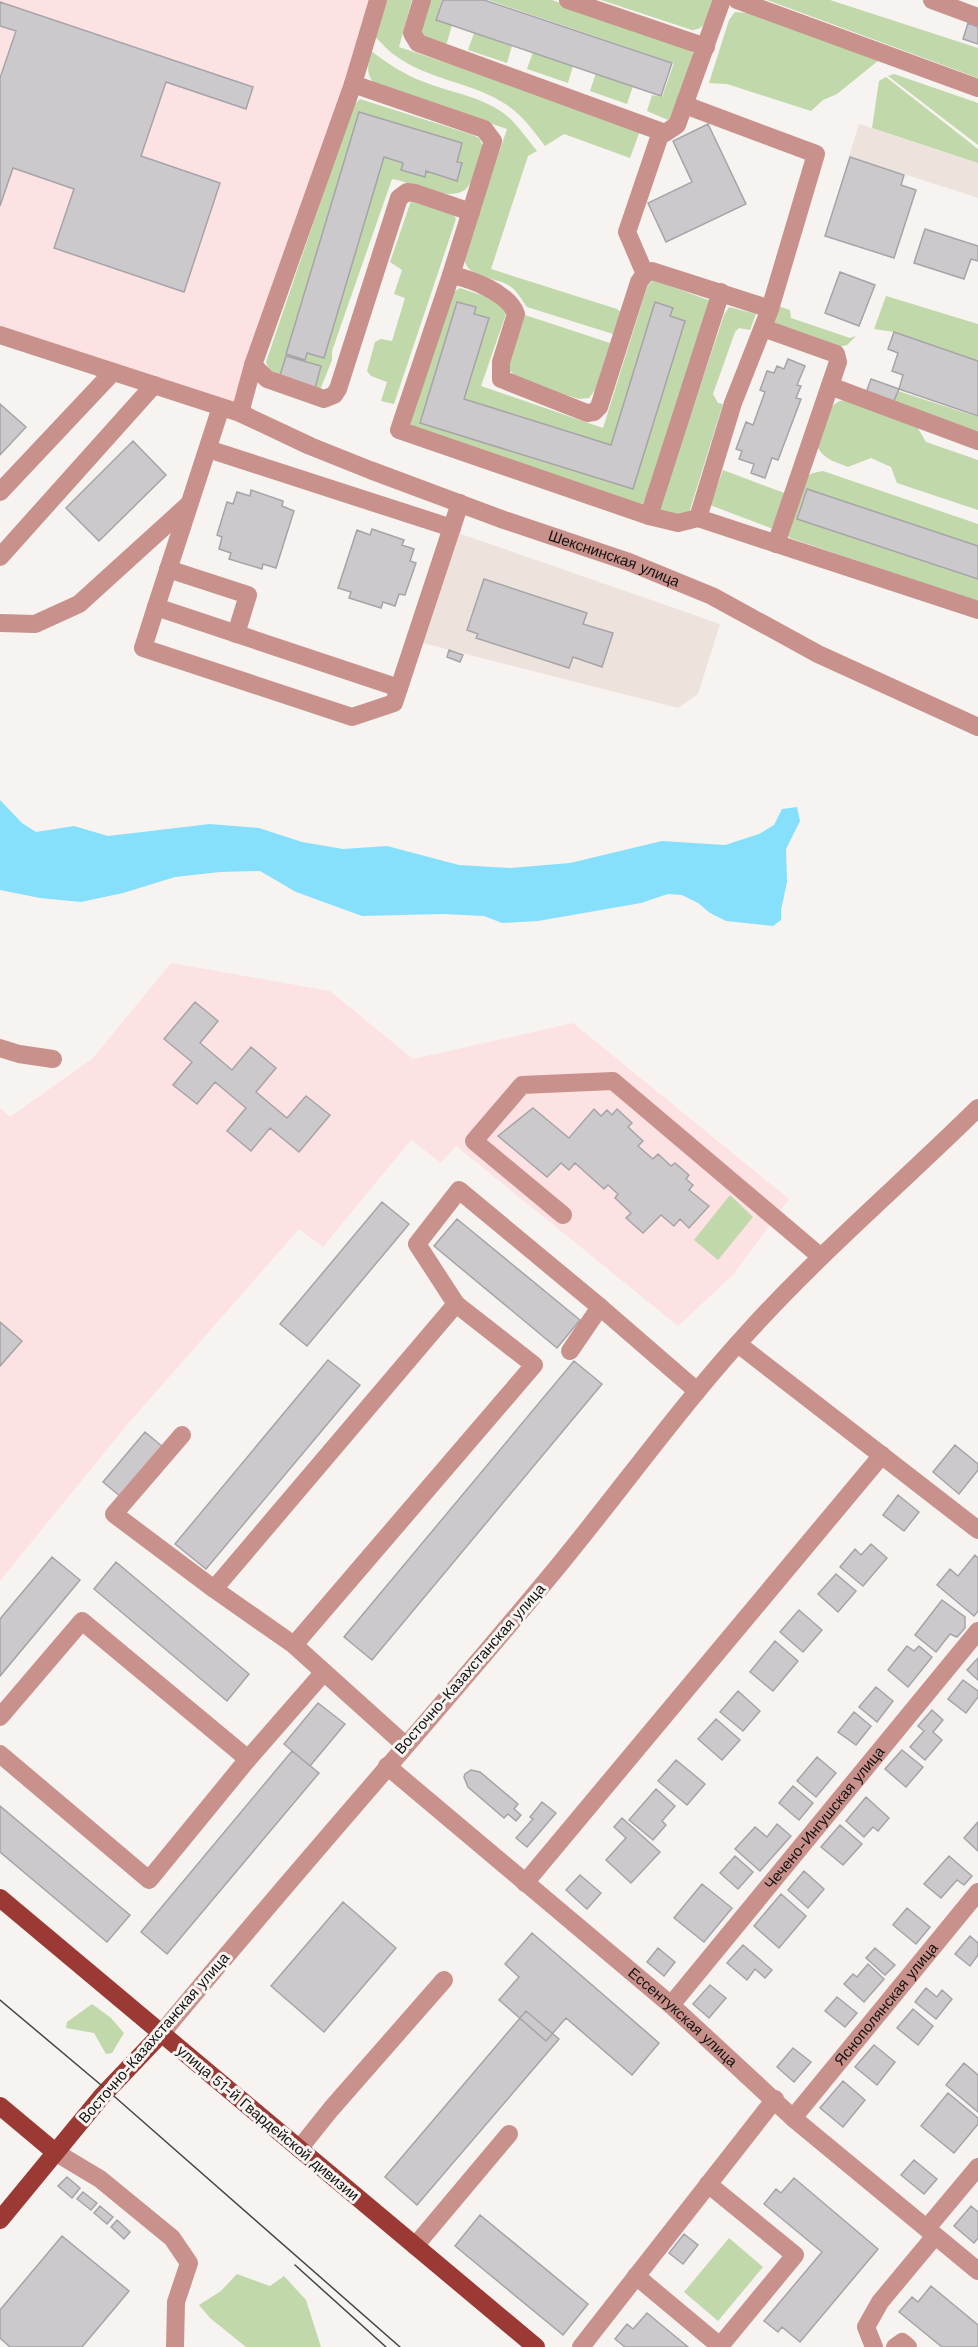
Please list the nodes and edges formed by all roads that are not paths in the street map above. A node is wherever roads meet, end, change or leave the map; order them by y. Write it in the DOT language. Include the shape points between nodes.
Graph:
graph roads {
  1 [pos="378,0"];
  2 [pos="422,0"];
  3 [pos="568,0"];
  4 [pos="722,0"];
  5 [pos="736,0"];
  6 [pos="932,0"];
  7 [pos="978,17"];
  8 [pos="706,47"];
  9 [pos="353,84"];
  10 [pos="978,88"];
  11 [pos="685,105"];
  12 [pos="661,132"];
  13 [pos="471,212"];
  14 [pos="645,274"];
  15 [pos="451,275"];
  16 [pos="721,292"];
  17 [pos="770,309"];
  18 [pos="763,328"];
  19 [pos="4,341"];
  20 [pos="252,365"];
  21 [pos="113,372"];
  22 [pos="154,385"];
  23 [pos="830,386"];
  24 [pos="221,407"];
  25 [pos="240,413"];
  26 [pos="978,441"];
  27 [pos="208,449"];
  28 [pos="0,492"];
  29 [pos="460,503"];
  30 [pos="189,504"];
  31 [pos="649,516"];
  32 [pos="698,518"];
  33 [pos="452,528"];
  34 [pos="776,544"];
  35 [pos="0,557"];
  36 [pos="168,569"];
  37 [pos="156,607"];
  38 [pos="978,610"];
  39 [pos="0,622"];
  40 [pos="236,634"];
  41 [pos="399,688"];
  42 [pos="978,727"];
  43 [pos="0,1048"];
  44 [pos="53,1059"];
  45 [pos="978,1108"];
  46 [pos="563,1215"];
  47 [pos="821,1257"];
  48 [pos="456,1304"];
  49 [pos="600,1307"];
  50 [pos="738,1344"];
  51 [pos="570,1351"];
  52 [pos="698,1391"];
  53 [pos="182,1435"];
  54 [pos="882,1455"];
  55 [pos="978,1530"];
  56 [pos="214,1589"];
  57 [pos="978,1630"];
  58 [pos="294,1645"];
  59 [pos="324,1672"];
  60 [pos="0,1717"];
  61 [pos="405,1744"];
  62 [pos="0,1754"];
  63 [pos="248,1759"];
  64 [pos="387,1766"];
  65 [pos="525,1883"];
  66 [pos="978,1892"];
  67 [pos="0,1898"];
  68 [pos="444,1980"];
  69 [pos="671,2005"];
  70 [pos="161,2034"];
  71 [pos="775,2099"];
  72 [pos="0,2106"];
  73 [pos="793,2118"];
  74 [pos="509,2134"];
  75 [pos="299,2149"];
  76 [pos="55,2151"];
  77 [pos="978,2167"];
  78 [pos="708,2184"];
  79 [pos="0,2220"];
  80 [pos="931,2232"];
  81 [pos="415,2246"];
  82 [pos="978,2271"];
  83 [pos="636,2276"];
  84 [pos="720,2346"];
  85 [pos="175,2347"];
  86 [pos="536,2347"];
  87 [pos="581,2347"];
  88 [pos="874,2347"];
  89 [pos="895,2347"];
  90 [pos="908,2347"];
  1 -- 9 [label="street"];
  2 -- 12 [label="street" via="412,33 417,43"];
  3 -- 8 [label="street"];
  4 -- 8 [label="street"];
  5 -- 10 [label="street"];
  6 -- 7 [label="street"];
  8 -- 11 [label="street"];
  9 -- 13 [label="street" via="484,129 490,135 492,146"];
  9 -- 20 [label="street"];
  11 -- 12 [label="street" via="677,124"];
  11 -- 17 [label="street" via="816,154"];
  12 -- 14 [label="street" via="627,232"];
  13 -- 15 [label="street"];
  13 -- 20 [label="street" via="415,193 406,192 399,198 334,395 324,399 267,379"];
  14 -- 15 [label="street" via="639,282 599,407 587,413 501,379 501,362 516,314 514,307 500,294"];
  14 -- 16 [label="street" via="652,272"];
  15 -- 31 [label="street" via="399,430"];
  16 -- 17 [label="street"];
  16 -- 31 [label="street"];
  17 -- 18 [label="street"];
  18 -- 23 [label="street" via="836,354 838,362"];
  18 -- 32 [label="street" via="733,403"];
  19 -- 21 [label="street, Шекснинская улица"];
  20 -- 25 [label="street"];
  21 -- 22 [label="street, Шекснинская улица"];
  21 -- 28 [label="street"];
  22 -- 24 [label="street, Шекснинская улица"];
  22 -- 35 [label="street"];
  23 -- 26 [label="street"];
  23 -- 34 [label="street"];
  24 -- 25 [label="street, Шекснинская улица"];
  24 -- 27 [label="street"];
  25 -- 29 [label="street, Шекснинская улица" via="310,446"];
  27 -- 30 [label="street"];
  27 -- 33 [label="street"];
  29 -- 33 [label="street"];
  29 -- 42 [label="street, Шекснинская улица" via="629,562 712,596 818,654"];
  30 -- 36 [label="street"];
  30 -- 39 [label="street" via="79,604 35,624"];
  31 -- 32 [label="street" via="678,524"];
  32 -- 34 [label="street"];
  33 -- 41 [label="street"];
  34 -- 38 [label="street"];
  36 -- 37 [label="street"];
  36 -- 40 [label="street" via="248,595"];
  37 -- 40 [label="street"];
  37 -- 41 [label="street" via="143,648 176,659 352,717 394,703"];
  40 -- 41 [label="street"];
  43 -- 44 [label="street"];
  45 -- 47 [label="street, Восточно-Казахстанская улица"];
  46 -- 47 [label="street" via="474,1141 522,1085 614,1081"];
  47 -- 50 [label="street, Восточно-Казахстанская улица"];
  48 -- 49 [label="street" via="417,1244 459,1190"];
  48 -- 56 [label="street"];
  48 -- 58 [label="street" via="534,1365"];
  49 -- 51 [label="street"];
  49 -- 52 [label="street"];
  50 -- 52 [label="street, Восточно-Казахстанская улица"];
  50 -- 54 [label="street"];
  52 -- 61 [label="street, Восточно-Казахстанская улица" via="555,1570"];
  53 -- 56 [label="street" via="114,1514"];
  54 -- 55 [label="street"];
  54 -- 65 [label="street"];
  56 -- 58 [label="street"];
  57 -- 69 [label="street, Чечено-Ингушская улица"];
  58 -- 59 [label="street"];
  59 -- 61 [label="street"];
  59 -- 63 [label="street"];
  60 -- 63 [label="street" via="82,1621"];
  61 -- 64 [label="street, Восточно-Казахстанская улица"];
  62 -- 63 [label="street" via="149,1880"];
  64 -- 65 [label="street, Ессентукская улица"];
  64 -- 70 [label="street, Восточно-Казахстанская улица"];
  65 -- 69 [label="street, Ессентукская улица"];
  66 -- 73 [label="street, Яснополянская улица"];
  67 -- 70 [label="main road, улица 51-й Гвардейской дивизии"];
  68 -- 75 [label="street"];
  69 -- 71 [label="street, Ессентукская улица"];
  70 -- 75 [label="main road, улица 51-й Гвардейской дивизии"];
  70 -- 76 [label="main road, Восточно-Казахстанская улица"];
  71 -- 73 [label="street, Ессентукская улица"];
  71 -- 78 [label="street"];
  72 -- 76 [label="main road"];
  73 -- 80 [label="street, Ессентукская улица"];
  74 -- 81 [label="street"];
  75 -- 81 [label="main road, улица 51-й Гвардейской дивизии"];
  76 -- 79 [label="main road, Восточно-Казахстанская улица"];
  76 -- 85 [label="street" via="100,2179 172,2238 189,2263 176,2302"];
  77 -- 80 [label="street"];
  78 -- 83 [label="street"];
  78 -- 84 [label="street" via="795,2255"];
  80 -- 82 [label="street, Ессентукская улица"];
  80 -- 88 [label="street" via="866,2327"];
  81 -- 86 [label="main road, улица 51-й Гвардейской дивизии"];
  83 -- 84 [label="street"];
  83 -- 87 [label="street"];
  89 -- 90 [label="street" via="902,2342"];
}
